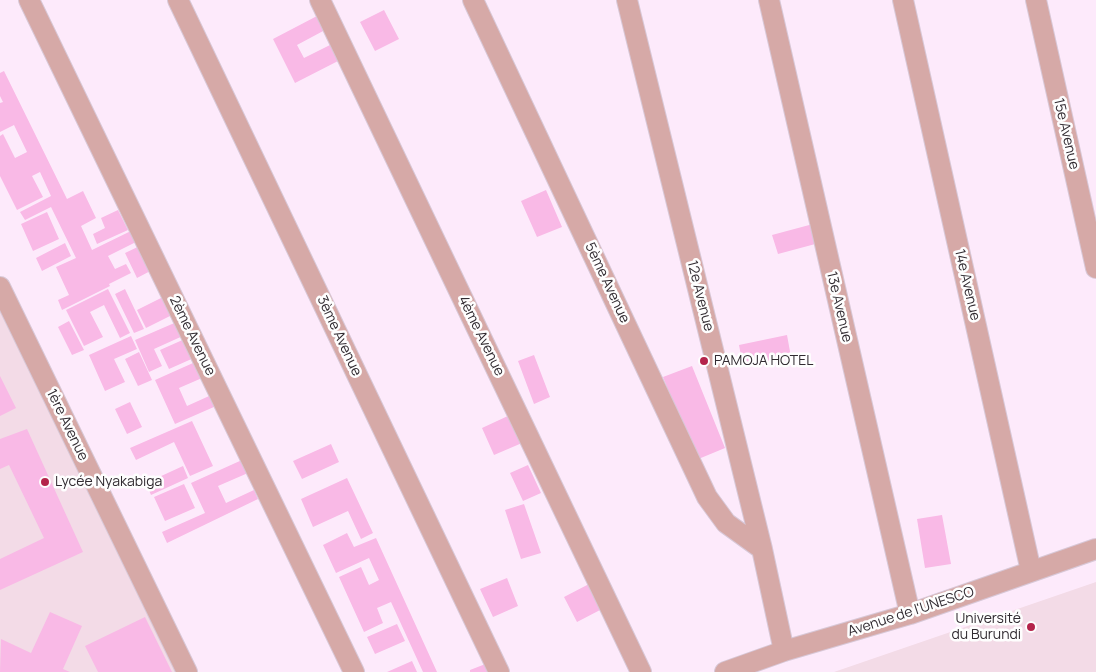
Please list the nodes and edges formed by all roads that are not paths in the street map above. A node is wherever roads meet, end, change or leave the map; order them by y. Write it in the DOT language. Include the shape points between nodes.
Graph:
graph roads {
  1 [pos="29,0"];
  2 [pos="178,0"];
  3 [pos="320,0"];
  4 [pos="473,0"];
  5 [pos="627,0"];
  6 [pos="769,0"];
  7 [pos="902,0"];
  8 [pos="1036,0"];
  9 [pos="1096,268"];
  10 [pos="0,287"];
  11 [pos="762,549"];
  12 [pos="1096,549"];
  13 [pos="1031,571"];
  14 [pos="910,614"];
  15 [pos="784,652"];
  16 [pos="187,672"];
  17 [pos="354,672"];
  18 [pos="499,672"];
  19 [pos="641,672"];
  20 [pos="725,672"];
  1 -- 17 [label="street, 2ème Avenue"];
  2 -- 18 [label="street, 3ème Avenue"];
  3 -- 19 [label="street, 4ème Avenue"];
  4 -- 11 [label="street, 5ème Avenue" via="707,497 726,523"];
  5 -- 11 [label="street, 12e Avenue"];
  6 -- 14 [label="street, 13e Avenue"];
  7 -- 13 [label="street, 14e Avenue"];
  8 -- 9 [label="street, 15e Avenue"];
  10 -- 16 [label="street, 1ère Avenue"];
  11 -- 15 [label="street, 12e Avenue"];
  12 -- 13 [label="street, Avenue de l'UNESCO"];
  13 -- 14 [label="street, Avenue de l'UNESCO"];
  14 -- 15 [label="street, Avenue de l'UNESCO"];
  15 -- 20 [label="street, Avenue de l'UNESCO"];
}
